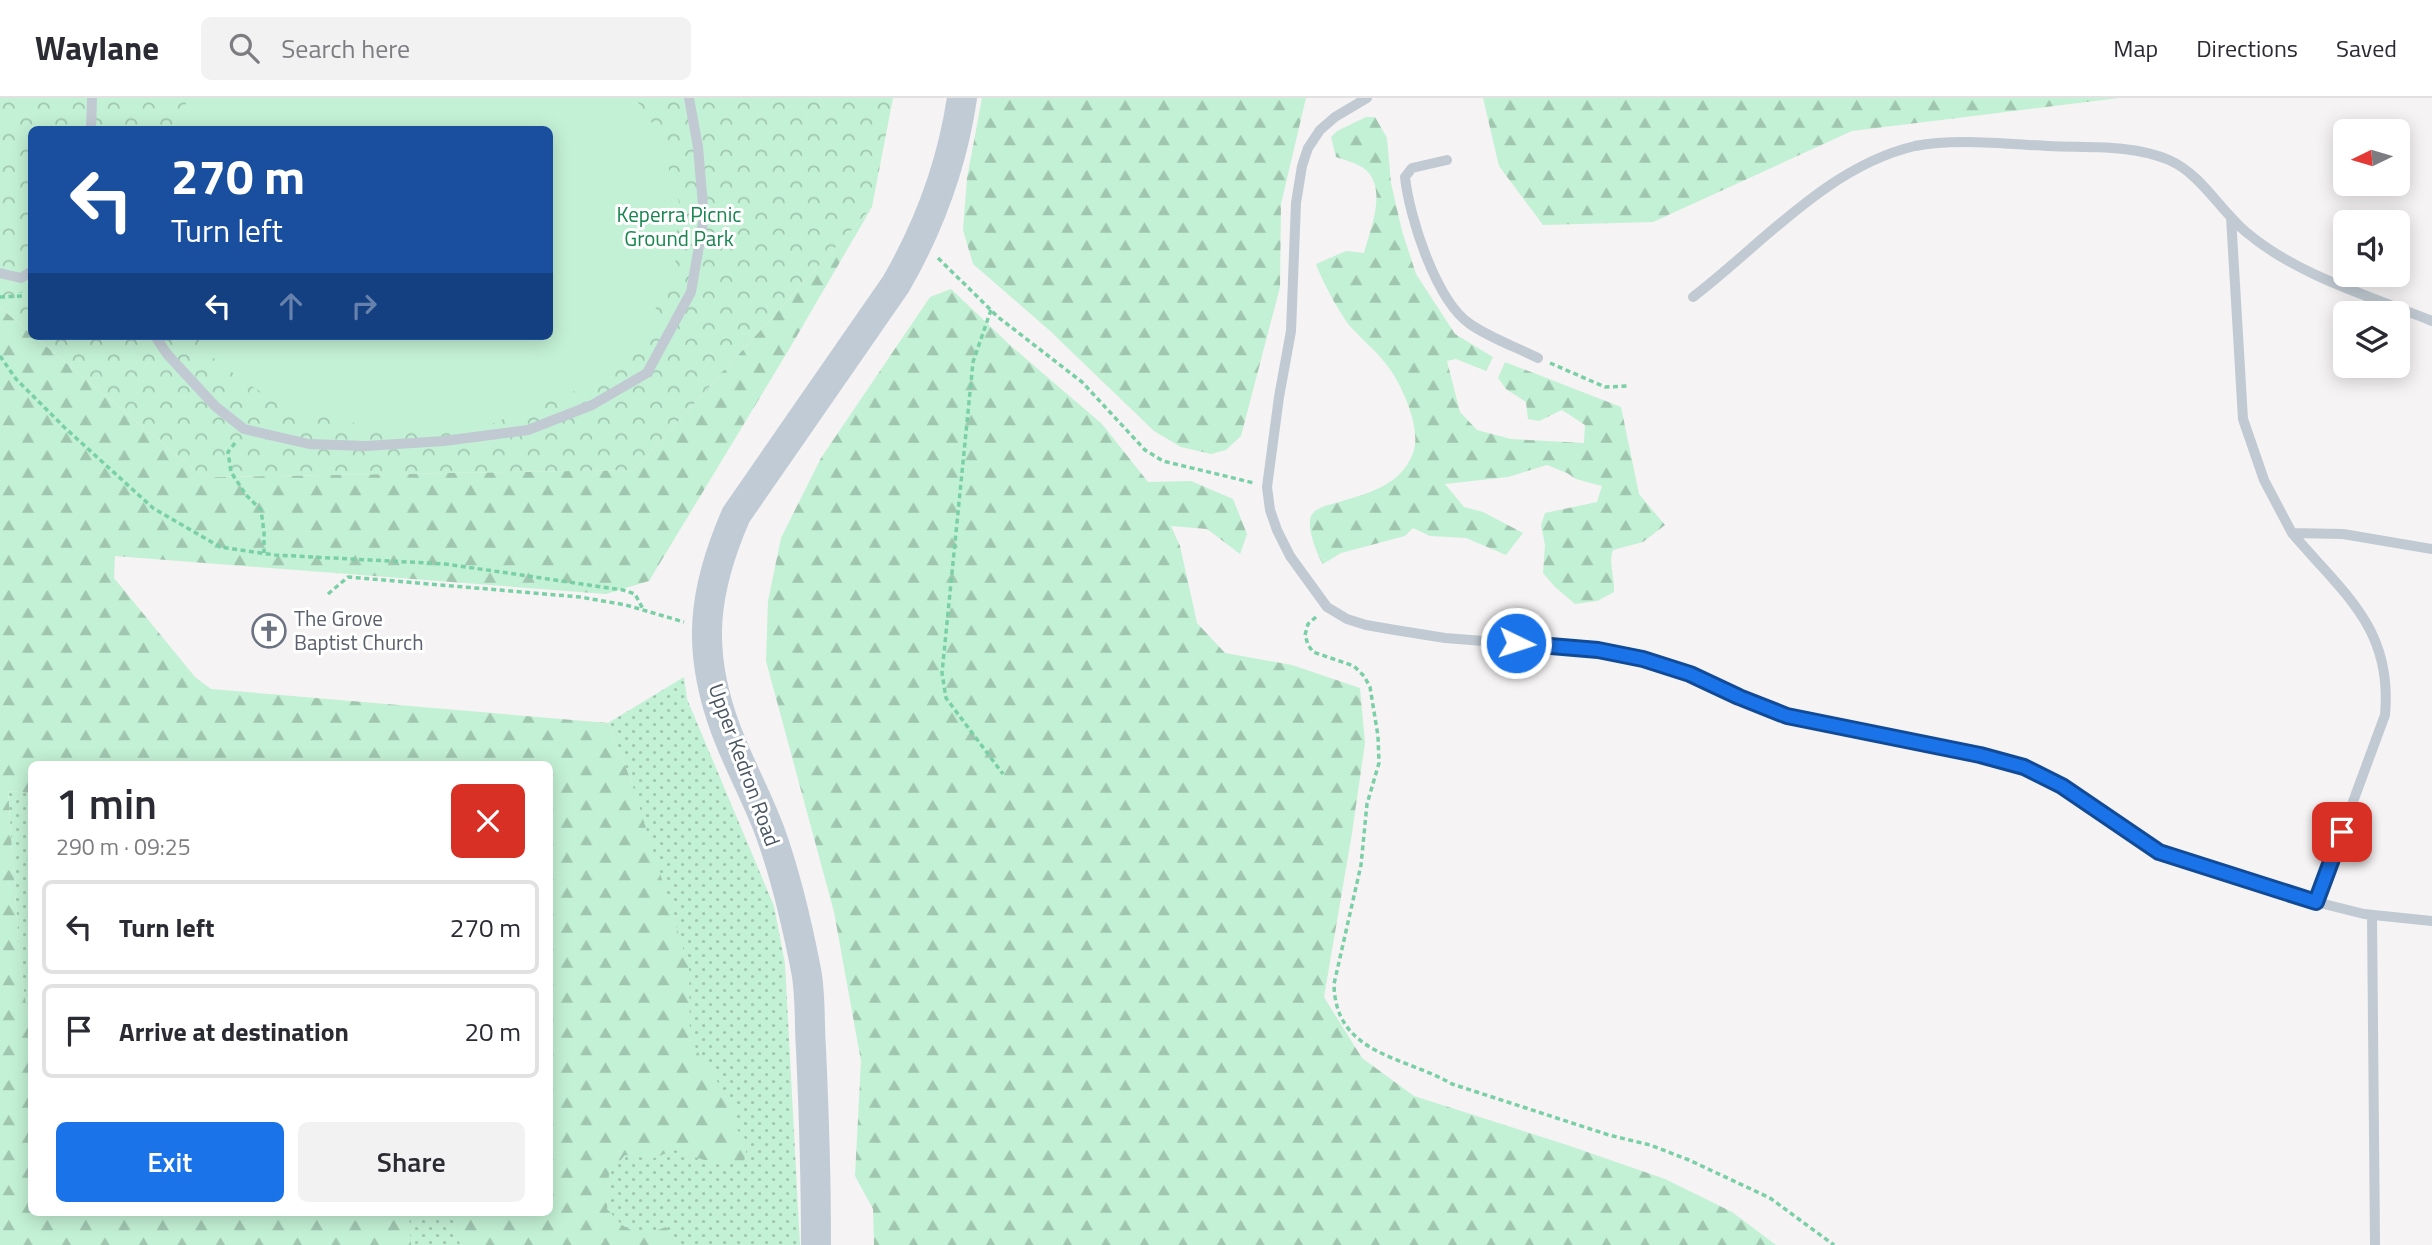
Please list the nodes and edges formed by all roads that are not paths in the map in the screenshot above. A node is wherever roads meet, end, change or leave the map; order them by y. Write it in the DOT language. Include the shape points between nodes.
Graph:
graph roads {
  1 [pos="92,98"];
  2 [pos="689,98"];
  3 [pos="962,98"];
  4 [pos="1367,98"];
  5 [pos="92,126"];
  6 [pos="1447,160"];
  7 [pos="2231,217"];
  8 [pos="0,272"];
  9 [pos="28,274"];
  10 [pos="1693,297"];
  11 [pos="2432,321"];
  12 [pos="158,340"];
  13 [pos="1538,358"];
  14 [pos="2292,533"];
  15 [pos="2432,549"];
  16 [pos="2316,902"];
  17 [pos="2372,915"];
  18 [pos="2432,921"];
  19 [pos="816,1245"];
  20 [pos="2375,1245"];
  1 -- 5 [label="lane"];
  2 -- 12 [label="lane" via="704,217 691,292 647,373 592,405 528,430 444,442 309,444 244,429 215,406"];
  3 -- 19 [label="main road, Upper Kedron Road" via="948,169 918,245 896,284 736,515 709,595 711,682 726,730 770,832 807,974"];
  4 -- 16 [label="lane" via="1321,130 1302,166 1296,203 1291,331 1267,487 1277,530 1327,607 1347,619 1395,631 1598,650 1643,659 1787,716 2024,767 2062,786 2159,852"];
  6 -- 13 [label="lane" via="1412,168 1405,177 1433,274 1458,314 1470,324"];
  7 -- 10 [label="lane" via="2191,173 2168,160 2133,150 1975,142 1917,146 1883,156 1784,217"];
  7 -- 11 [label="lane" via="2283,257 2324,279"];
  7 -- 14 [label="lane" via="2243,419 2264,480"];
  8 -- 9 [label="lane" via="21,278"];
  14 -- 15 [label="lane" via="2343,534"];
  14 -- 16 [label="lane" via="2367,621 2384,667 2387,692 2385,715"];
  16 -- 17 [label="lane"];
  17 -- 18 [label="lane"];
  17 -- 20 [label="lane"];
}
